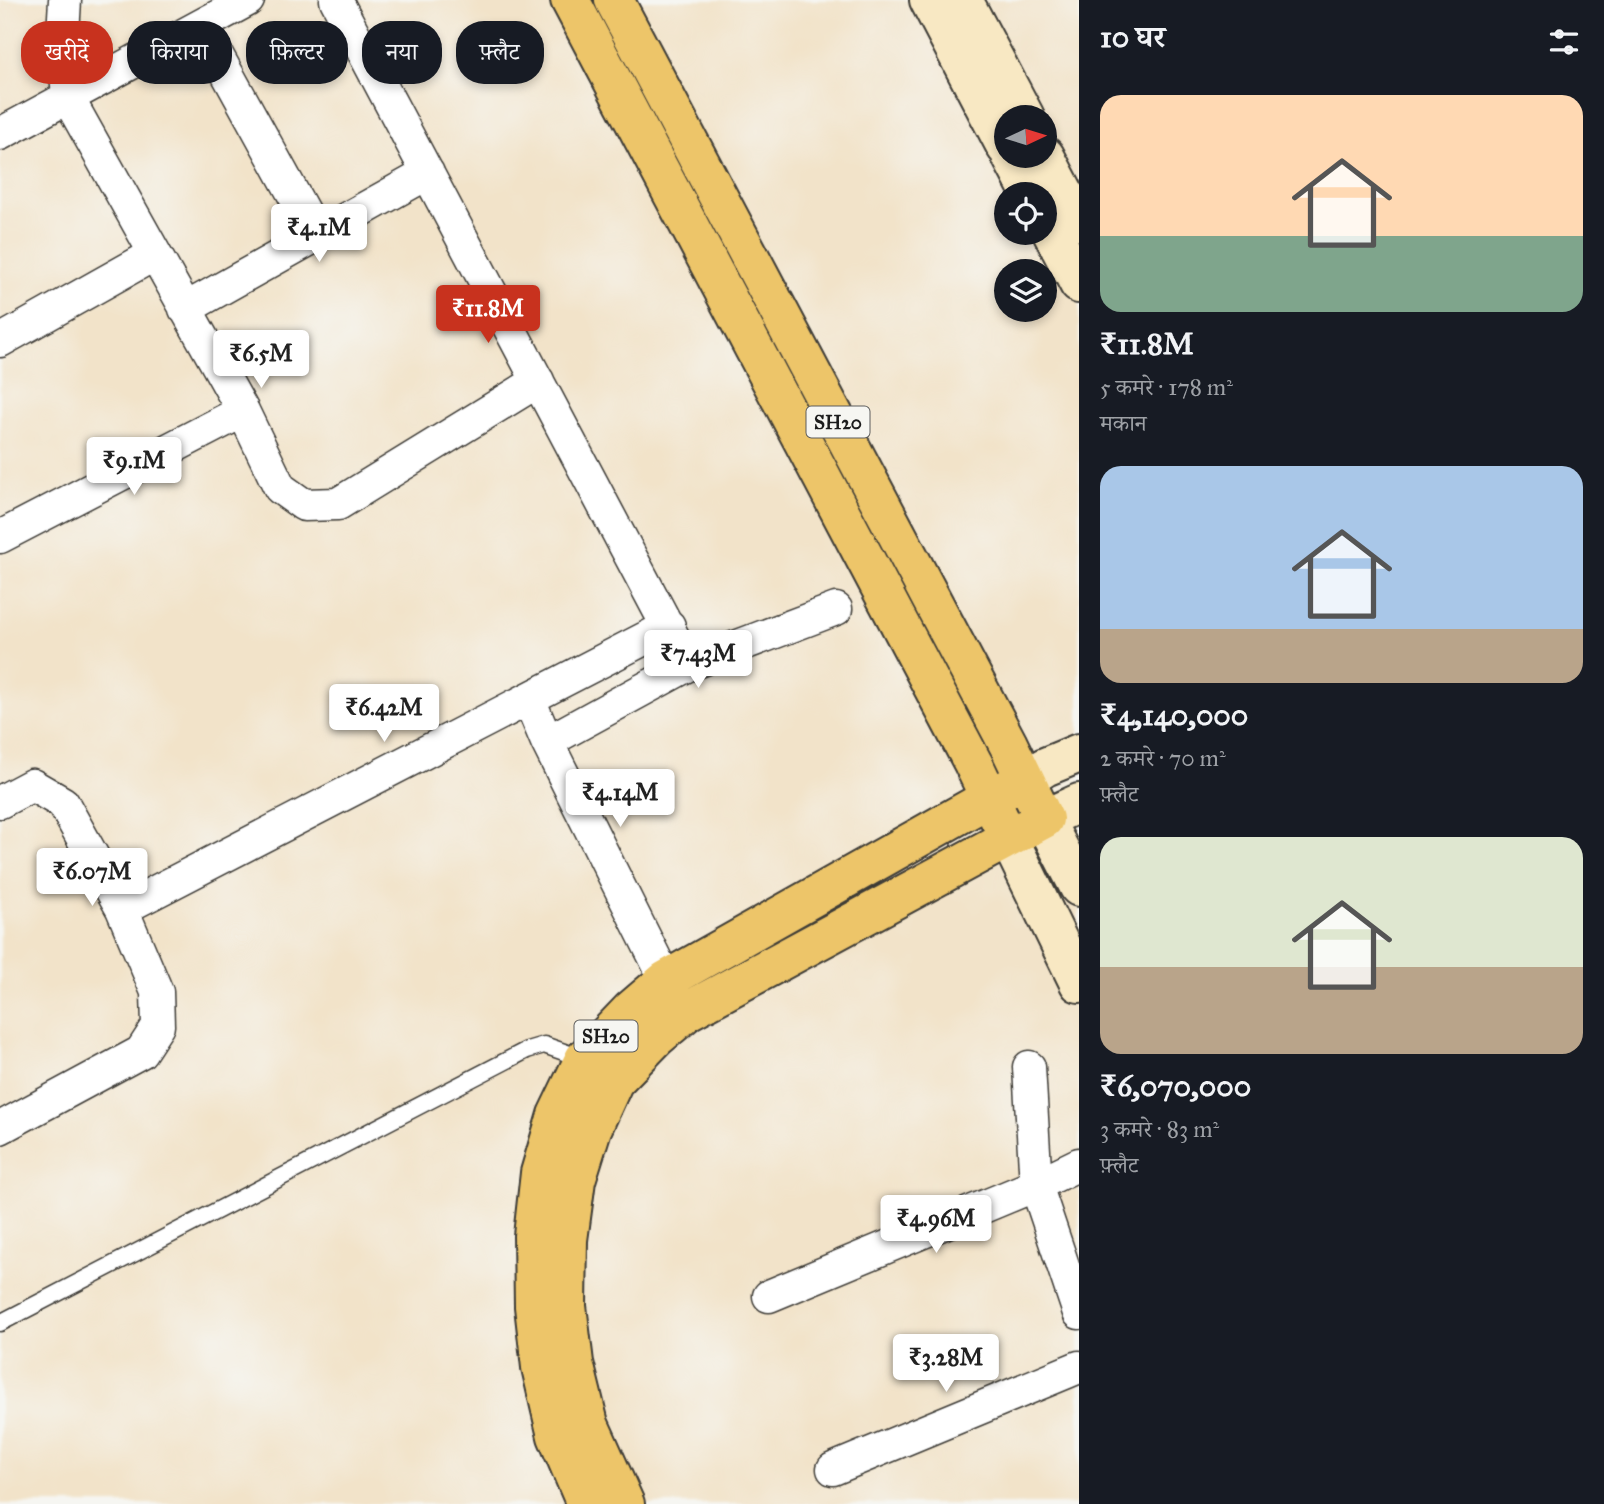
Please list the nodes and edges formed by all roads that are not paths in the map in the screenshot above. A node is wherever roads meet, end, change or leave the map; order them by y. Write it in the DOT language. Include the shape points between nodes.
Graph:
graph roads {
  1 [pos="65,0"];
  2 [pos="248,0"];
  3 [pos="336,0"];
  4 [pos="570,0"];
  5 [pos="929,0"];
  6 [pos="963,0"];
  7 [pos="621,14"];
  8 [pos="210,21"];
  9 [pos="127,66"];
  10 [pos="232,82"];
  11 [pos="68,98"];
  12 [pos="1019,105"];
  13 [pos="994,123"];
  14 [pos="0,134"];
  15 [pos="1051,168"];
  16 [pos="428,173"];
  17 [pos="1079,221"];
  18 [pos="316,235"];
  19 [pos="1057,242"];
  20 [pos="155,254"];
  21 [pos="1079,284"];
  22 [pos="185,309"];
  23 [pos="0,341"];
  24 [pos="538,381"];
  25 [pos="243,411"];
  26 [pos="0,537"];
  27 [pos="836,610"];
  28 [pos="669,626"];
  29 [pos="688,665"];
  30 [pos="529,699"];
  31 [pos="547,742"];
  32 [pos="1079,753"];
  33 [pos="1025,780"];
  34 [pos="989,798"];
  35 [pos="0,802"];
  36 [pos="1079,803"];
  37 [pos="1044,819"];
  38 [pos="1008,837"];
  39 [pos="1079,887"];
  40 [pos="122,909"];
  41 [pos="666,980"];
  42 [pos="1079,983"];
  43 [pos="583,1059"];
  44 [pos="1029,1067"];
  45 [pos="0,1128"];
  46 [pos="1079,1164"];
  47 [pos="1036,1185"];
  48 [pos="769,1296"];
  49 [pos="1079,1313"];
  50 [pos="0,1323"];
  51 [pos="1079,1367"];
  52 [pos="833,1469"];
  53 [pos="586,1504"];
  54 [pos="625,1504"];
  1 -- 11 [label="street"];
  2 -- 8 [label="street"];
  3 -- 16 [label="street"];
  4 -- 34 [label="main road, SH20"];
  5 -- 13 [label="street"];
  6 -- 12 [label="street"];
  7 -- 33 [label="main road, SH20"];
  9 -- 11 [label="street"];
  10 -- 18 [label="street"];
  11 -- 14 [label="street"];
  11 -- 20 [label="street"];
  15 -- 17 [label="street"];
  16 -- 18 [label="street"];
  16 -- 24 [label="street"];
  18 -- 22 [label="street"];
  19 -- 21 [label="street"];
  20 -- 22 [label="street"];
  20 -- 23 [label="street"];
  22 -- 25 [label="street"];
  24 -- 25 [label="street" via="338,504 304,505 280,488"];
  24 -- 28 [label="street"];
  25 -- 26 [label="street"];
  27 -- 29 [label="street"];
  28 -- 29 [label="street"];
  28 -- 30 [label="street"];
  29 -- 31 [label="street"];
  30 -- 31 [label="street"];
  30 -- 40 [label="street"];
  31 -- 41 [label="street"];
  32 -- 33 [label="street"];
  33 -- 34 [label="main road, SH20"];
  33 -- 37 [label="main road, SH20"];
  34 -- 38 [label="main road, SH20"];
  34 -- 41 [label="main road, SH20"];
  35 -- 40 [label="street" via="32,785 63,803"];
  36 -- 37 [label="street"];
  37 -- 38 [label="main road, SH20"];
  37 -- 39 [label="street"];
  38 -- 42 [label="street"];
  38 -- 54 [label="main road, SH20" via="688,1011 614,1080 576,1180 566,1306 590,1424"];
  40 -- 45 [label="street" via="157,992 158,1026 141,1052"];
  41 -- 43 [label="main road, SH20"];
  43 -- 50 [label="lane" via="544,1045 527,1050"];
  43 -- 53 [label="main road, SH20" via="557,1115 540,1173 533,1236 541,1367 557,1436"];
  44 -- 47 [label="street"];
  46 -- 47 [label="street"];
  47 -- 48 [label="street"];
  47 -- 49 [label="street"];
  51 -- 52 [label="street"];
}
